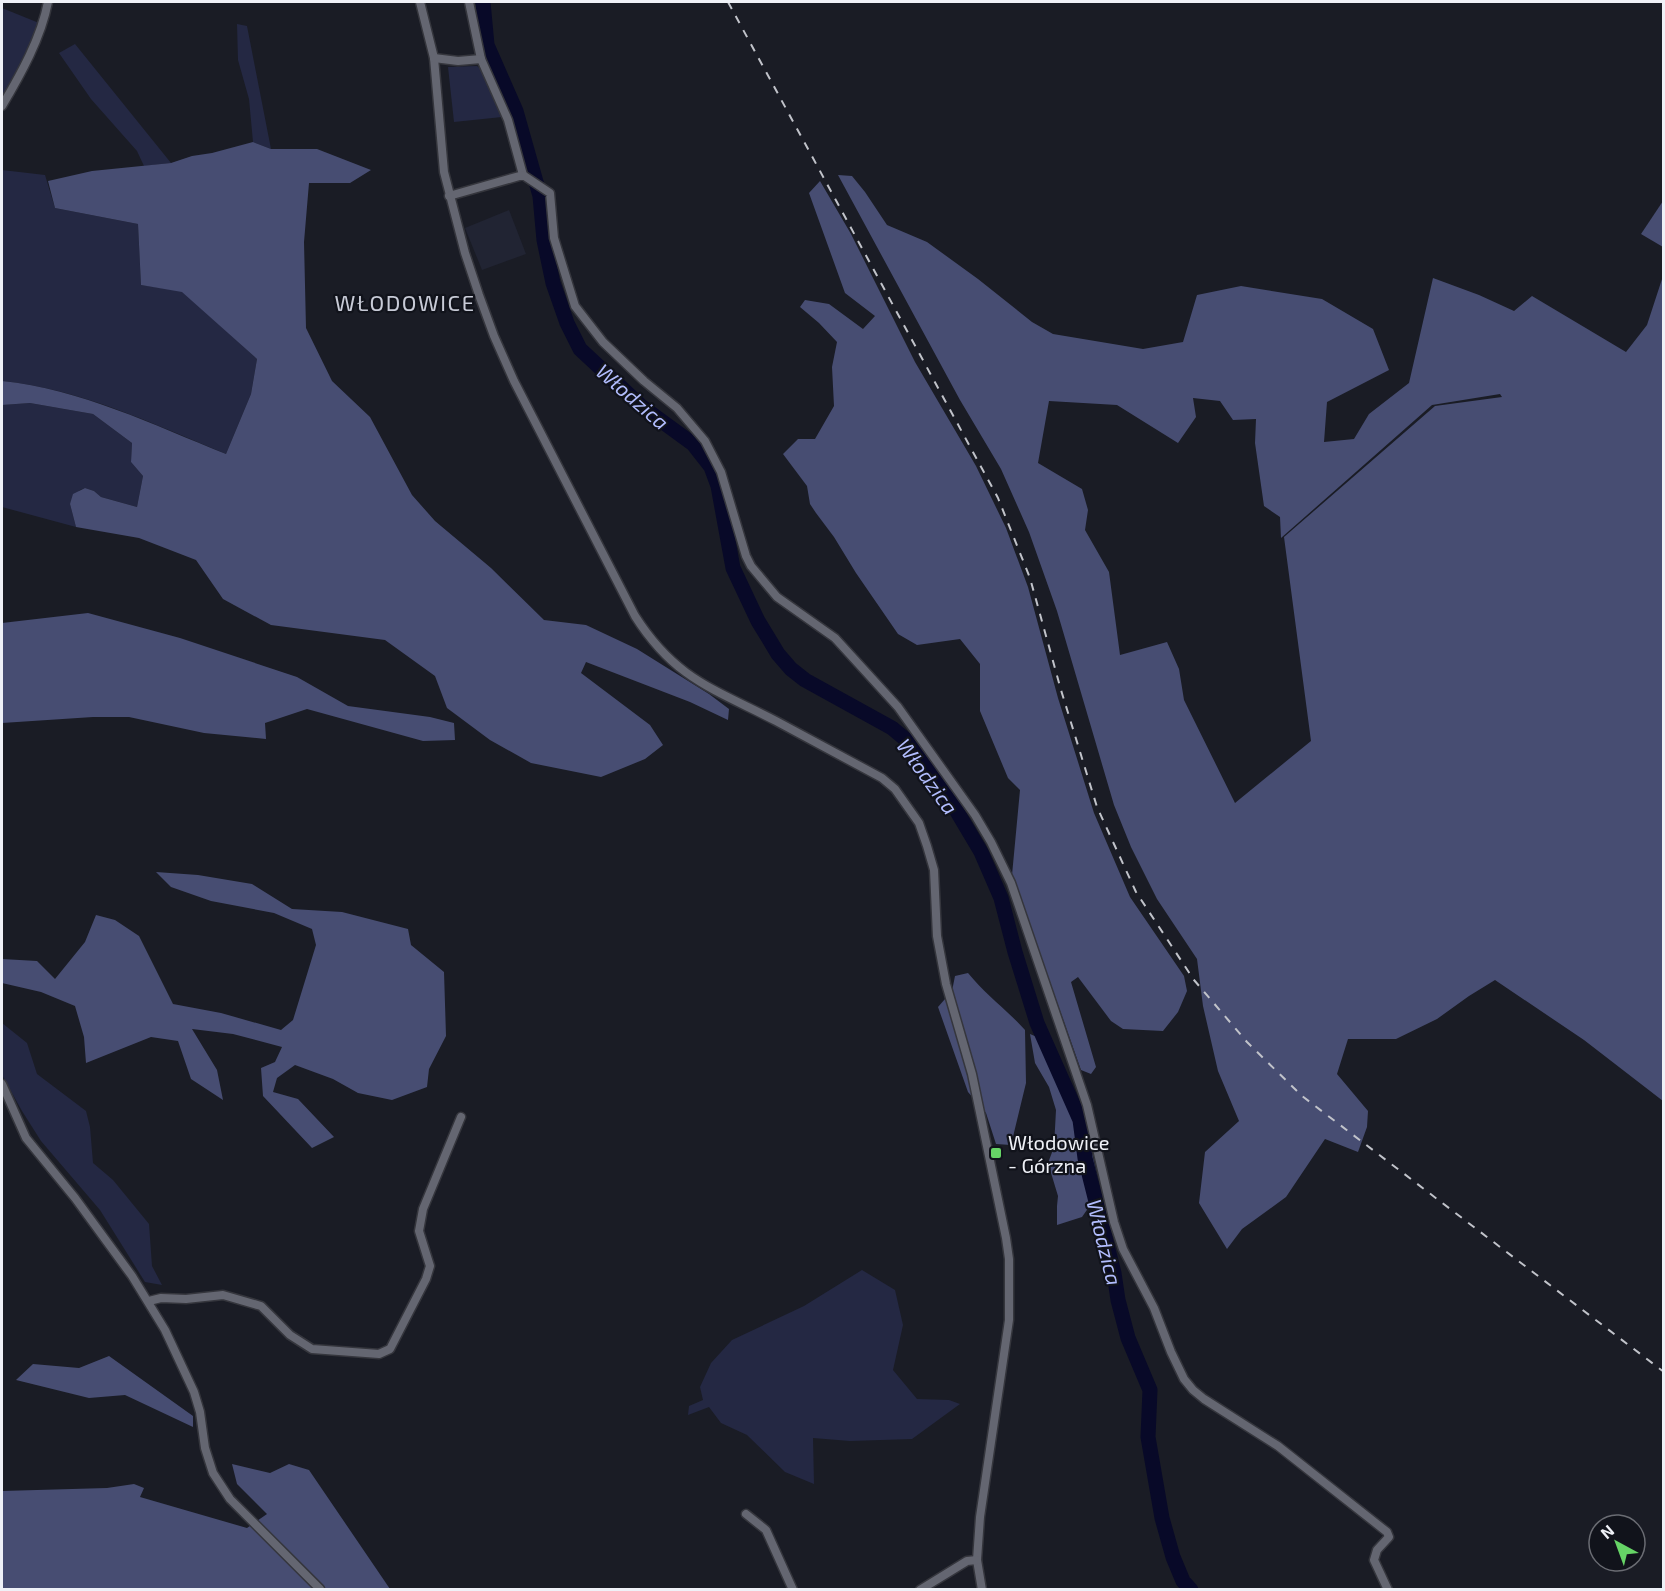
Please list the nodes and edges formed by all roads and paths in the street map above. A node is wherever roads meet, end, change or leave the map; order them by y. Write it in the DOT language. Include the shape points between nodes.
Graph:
graph roads {
  1 [pos="48,2"];
  2 [pos="420,2"];
  3 [pos="469,2"];
  4 [pos="434,58"];
  5 [pos="481,60"];
  6 [pos="2,106"];
  7 [pos="526,177"];
  8 [pos="449,196"];
  9 [pos="2,1084"];
  10 [pos="461,1117"];
  11 [pos="149,1301"];
  12 [pos="746,1514"];
  13 [pos="977,1560"];
  14 [pos="320,1589"];
  15 [pos="793,1590"];
  16 [pos="920,1590"];
  17 [pos="982,1590"];
  18 [pos="1388,1590"];
  1 -- 6 [label="street" via="31,50"];
  2 -- 4 [label="street"];
  3 -- 5 [label="street"];
  4 -- 5 [label="street"];
  4 -- 8 [label="street" via="441,153"];
  5 -- 7 [label="street" via="508,120"];
  7 -- 8 [label="street"];
  7 -- 18 [label="street" via="550,193 554,238 575,306 610,349 677,408 705,441 721,472 751,566 777,597 835,638 898,707 991,842 1011,883 1087,1105 1123,1249 1185,1379 1204,1399 1278,1446 1387,1532 1389,1537 1374,1560"];
  8 -- 13 [label="street" via="494,336 645,632 668,658 697,681 882,778 895,789 919,823 934,870 946,984 972,1074 1009,1259 1009,1320"];
  9 -- 11 [label="street" via="26,1138"];
  10 -- 11 [label="street" via="423,1209 419,1231 430,1266 390,1349 379,1354 312,1348 290,1335 261,1306 223,1295"];
  11 -- 14 [label="street" via="194,1392 213,1473 230,1499"];
  12 -- 15 [label="street" via="766,1530"];
  13 -- 16 [label="street" via="967,1561"];
  13 -- 17 [label="street"];
}
